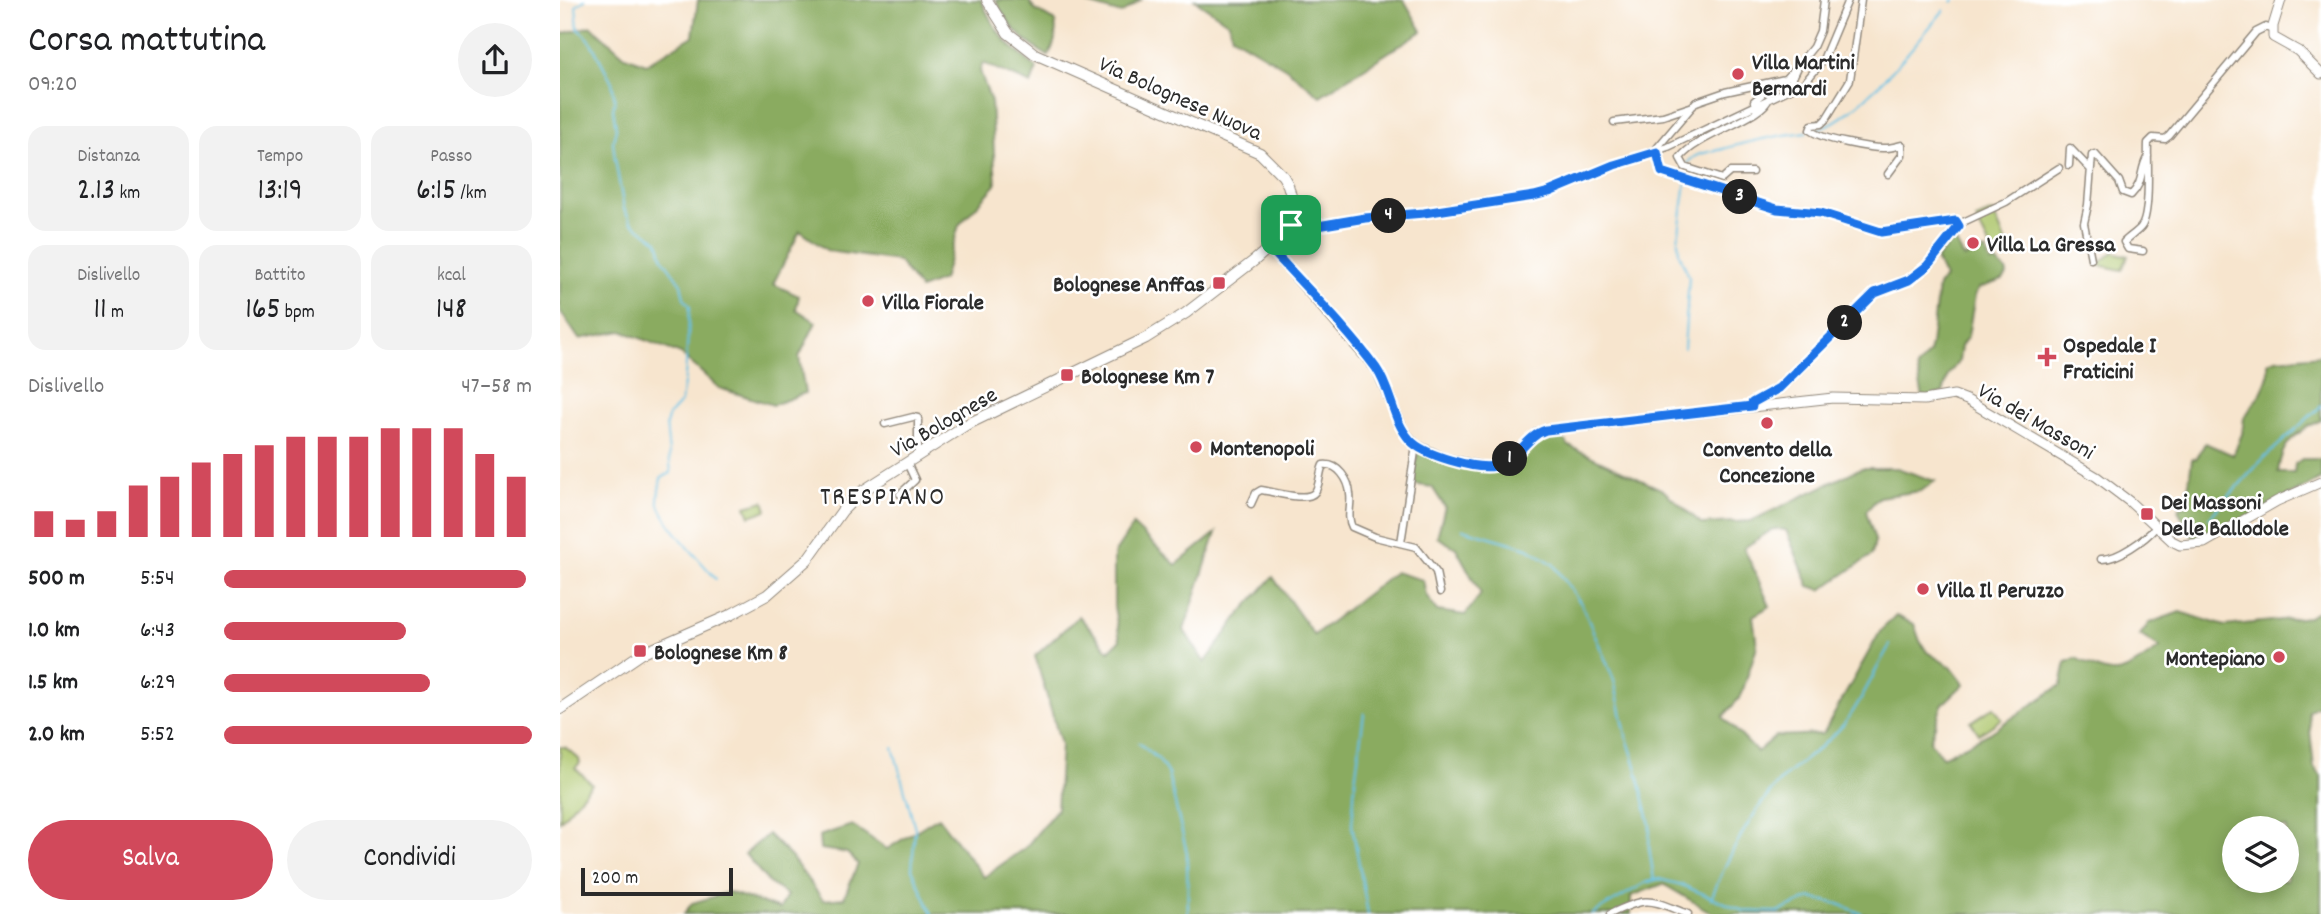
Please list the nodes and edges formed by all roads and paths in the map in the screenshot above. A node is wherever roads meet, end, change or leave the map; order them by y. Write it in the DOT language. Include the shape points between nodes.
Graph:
graph roads {
  1 [pos="990,0"];
  2 [pos="1824,0"];
  3 [pos="1848,0"];
  4 [pos="1861,0"];
  5 [pos="2281,0"];
  6 [pos="2272,30"];
  7 [pos="1800,63"];
  8 [pos="2321,74"];
  9 [pos="1779,80"];
  10 [pos="1787,90"];
  11 [pos="1769,98"];
  12 [pos="1754,101"];
  13 [pos="1693,106"];
  14 [pos="1614,122"];
  15 [pos="1657,152"];
  16 [pos="2148,156"];
  17 [pos="2069,165"];
  18 [pos="2059,168"];
  19 [pos="2090,169"];
  20 [pos="1752,172"];
  21 [pos="1888,174"];
  22 [pos="1959,224"];
  23 [pos="1293,228"];
  24 [pos="1270,248"];
  25 [pos="2143,251"];
  26 [pos="2091,259"];
  27 [pos="1752,406"];
  28 [pos="886,424"];
  29 [pos="1416,445"];
  30 [pos="918,456"];
  31 [pos="907,463"];
  32 [pos="2321,482"];
  33 [pos="900,494"];
  34 [pos="1251,504"];
  35 [pos="2156,527"];
  36 [pos="1401,543"];
  37 [pos="2101,559"];
  38 [pos="1440,592"];
  39 [pos="560,709"];
  40 [pos="1610,914"];
  41 [pos="1688,914"];
  1 -- 23 [label="main road, Via Bolognese Nuova" via="1000,22 1035,54 1260,153 1288,185 1294,206"];
  2 -- 7 [label="street" via="1820,31"];
  3 -- 10 [label="street" via="1822,62 1805,82"];
  4 -- 21 [label="street" via="1850,80 1826,118 1810,130 1832,140 1883,149 1902,145 1898,162"];
  5 -- 6 [label="street"];
  6 -- 8 [label="street" via="2277,41 2298,51"];
  6 -- 16 [label="street" via="2266,27 2256,32 2169,136 2153,138"];
  7 -- 9 [label="street"];
  7 -- 10 [label="street"];
  9 -- 12 [label="street"];
  9 -- 13 [label="street" via="1725,92"];
  10 -- 11 [label="street"];
  11 -- 15 [label="street"];
  11 -- 20 [label="street" via="1763,110 1702,139 1679,158 1685,167 1722,179 1730,172"];
  13 -- 14 [label="street" via="1663,116"];
  13 -- 15 [label="street"];
  15 -- 22 [label="street" via="1662,172 1777,209 1821,213 1881,232 1943,222"];
  15 -- 23 [label="street" via="1534,196"];
  16 -- 19 [label="street" via="2132,195 2123,192 2095,154"];
  16 -- 25 [label="street" via="2143,226 2124,242 2128,249"];
  17 -- 19 [label="street" via="2070,148"];
  18 -- 22 [label="street" via="2007,202"];
  19 -- 26 [label="street" via="2084,223"];
  22 -- 27 [label="street" via="1927,266 1909,280 1875,293 1779,388"];
  23 -- 24 [label="main road, Via Bolognese"];
  24 -- 29 [label="street" via="1377,370 1403,430"];
  24 -- 30 [label="main road, Via Bolognese" via="1146,338 979,418"];
  27 -- 29 [label="street, Via dei Massoni" via="1546,430 1505,464 1496,466 1444,458"];
  27 -- 35 [label="street, Via dei Massoni" via="1833,398 1924,400 1954,395 2097,477"];
  28 -- 30 [label="street" via="918,418"];
  29 -- 36 [label="street"];
  30 -- 31 [label="main road, Via Bolognese"];
  31 -- 33 [label="street" via="915,480"];
  31 -- 39 [label="main road, Via Bolognese" via="853,498 807,560 767,595 641,654"];
  32 -- 35 [label="street, Via dei Massoni" via="2204,543 2180,545"];
  34 -- 36 [label="street" via="1261,490 1310,495 1323,465 1331,465 1347,483 1352,527"];
  35 -- 37 [label="street" via="2138,543"];
  36 -- 38 [label="street" via="1416,547 1436,572"];
  40 -- 41 [label="street" via="1649,900"];
}
